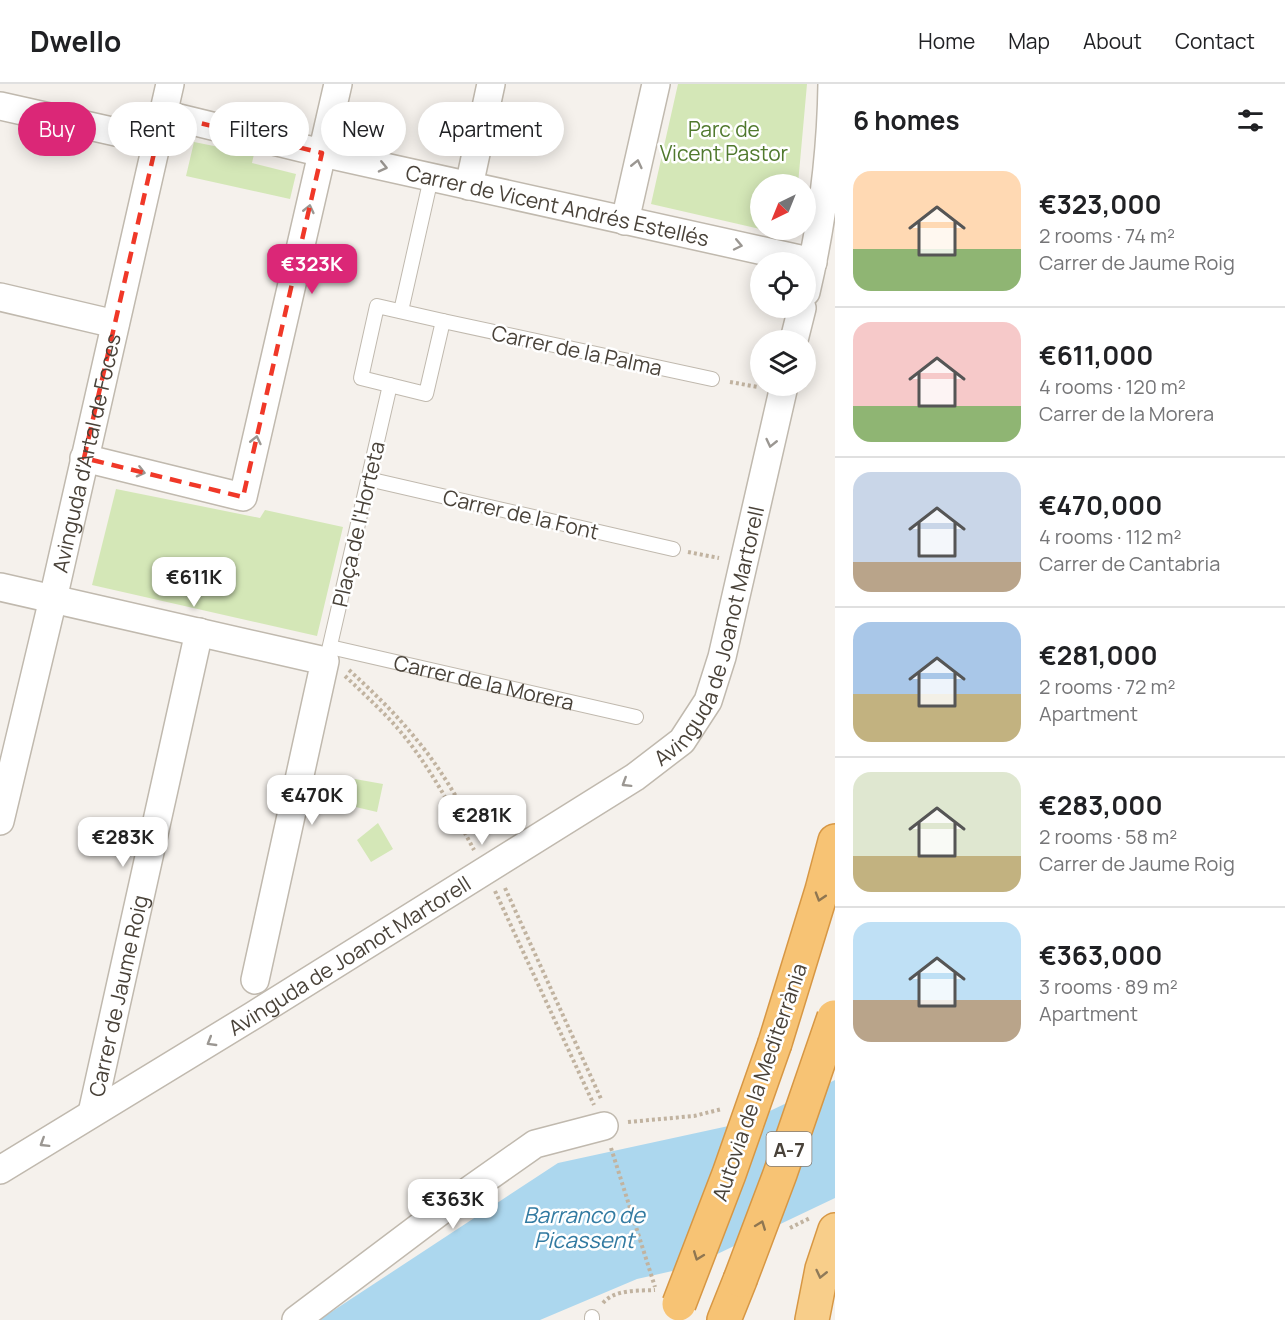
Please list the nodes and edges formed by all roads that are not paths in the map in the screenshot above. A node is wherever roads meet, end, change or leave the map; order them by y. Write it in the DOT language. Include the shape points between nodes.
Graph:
graph roads {
  1 [pos="170,84"];
  2 [pos="338,84"];
  3 [pos="491,84"];
  4 [pos="656,84"];
  5 [pos="832,84"];
  6 [pos="166,102"];
  7 [pos="334,102"];
  8 [pos="0,106"];
  9 [pos="197,122"];
  10 [pos="108,130"];
  11 [pos="321,153"];
  12 [pos="153,156"];
  13 [pos="321,156"];
  14 [pos="336,156"];
  15 [pos="431,177"];
  16 [pos="469,186"];
  17 [pos="625,221"];
  18 [pos="767,252"];
  19 [pos="815,252"];
  20 [pos="0,297"];
  21 [pos="400,312"];
  22 [pos="442,321"];
  23 [pos="115,324"];
  24 [pos="712,379"];
  25 [pos="390,385"];
  26 [pos="769,396"];
  27 [pos="84,458"];
  28 [pos="369,479"];
  29 [pos="673,549"];
  30 [pos="0,587"];
  31 [pos="53,599"];
  32 [pos="199,632"];
  33 [pos="328,654"];
  34 [pos="636,717"];
  35 [pos="1,815"];
  36 [pos="835,841"];
  37 [pos="255,980"];
  38 [pos="835,1016"];
  39 [pos="92,1113"];
  40 [pos="608,1132"];
  41 [pos="0,1170"];
  42 [pos="835,1230"];
  43 [pos="669,1305"];
  44 [pos="296,1320"];
  45 [pos="723,1320"];
  46 [pos="812,1320"];
  1 -- 6 [label="street, Avinguda d'Artal de Foces"];
  2 -- 7 [label="street"];
  3 -- 16 [label="street"];
  17 -- 4 [label="street, one-way"];
  5 -- 19 [label="street" via="828,162"];
  8 -- 10 [label="street"];
  9 -- 11 [label="street, Carrer de Vicent Andrés Estellés"];
  12 -- 23 [label="street, Avinguda d'Artal de Foces"];
  27 -- 13 [label="street, one-way" via="243,497"];
  14 -- 15 [label="street, Carrer de Vicent Andrés Estellés, one-way"];
  15 -- 16 [label="street, Carrer de Vicent Andrés Estellés"];
  15 -- 21 [label="lane"];
  16 -- 17 [label="street, Carrer de Vicent Andrés Estellés"];
  17 -- 18 [label="street, Carrer de Vicent Andrés Estellés, one-way"];
  20 -- 23 [label="street"];
  21 -- 22 [label="lane"];
  21 -- 25 [label="lane" via="377,306 360,378"];
  22 -- 24 [label="lane, Carrer de la Palma"];
  22 -- 25 [label="lane" via="426,394"];
  23 -- 27 [label="street, Avinguda d'Artal de Foces"];
  25 -- 28 [label="lane, Plaça de l'Horteta"];
  26 -- 39 [label="street, Avinguda de Joanot Martorell, one-way" via="722,657 708,700 682,741 635,777"];
  27 -- 31 [label="street, Avinguda d'Artal de Foces"];
  28 -- 29 [label="lane, Carrer de la Font"];
  28 -- 33 [label="lane, Plaça de l'Horteta"];
  30 -- 31 [label="street, Carrer de la Morera"];
  31 -- 32 [label="street, Carrer de la Morera"];
  31 -- 35 [label="street, Avinguda d'Artal de Foces"];
  32 -- 33 [label="street, Carrer de la Morera"];
  32 -- 39 [label="street, Carrer de Jaume Roig"];
  33 -- 34 [label="lane, Carrer de la Morera"];
  33 -- 37 [label="street"];
  36 -- 43 [label="highway, Autovia de la Mediterrània / A-7, one-way, bridge" via="776,1043 729,1174"];
  45 -- 38 [label="highway, A-7, one-way, bridge" via="780,1174"];
  39 -- 41 [label="street, Avinguda de Joanot Martorell, one-way"];
  40 -- 44 [label="street" via="535,1144"];
  42 -- 46 [label="highway, one-way"];
}
